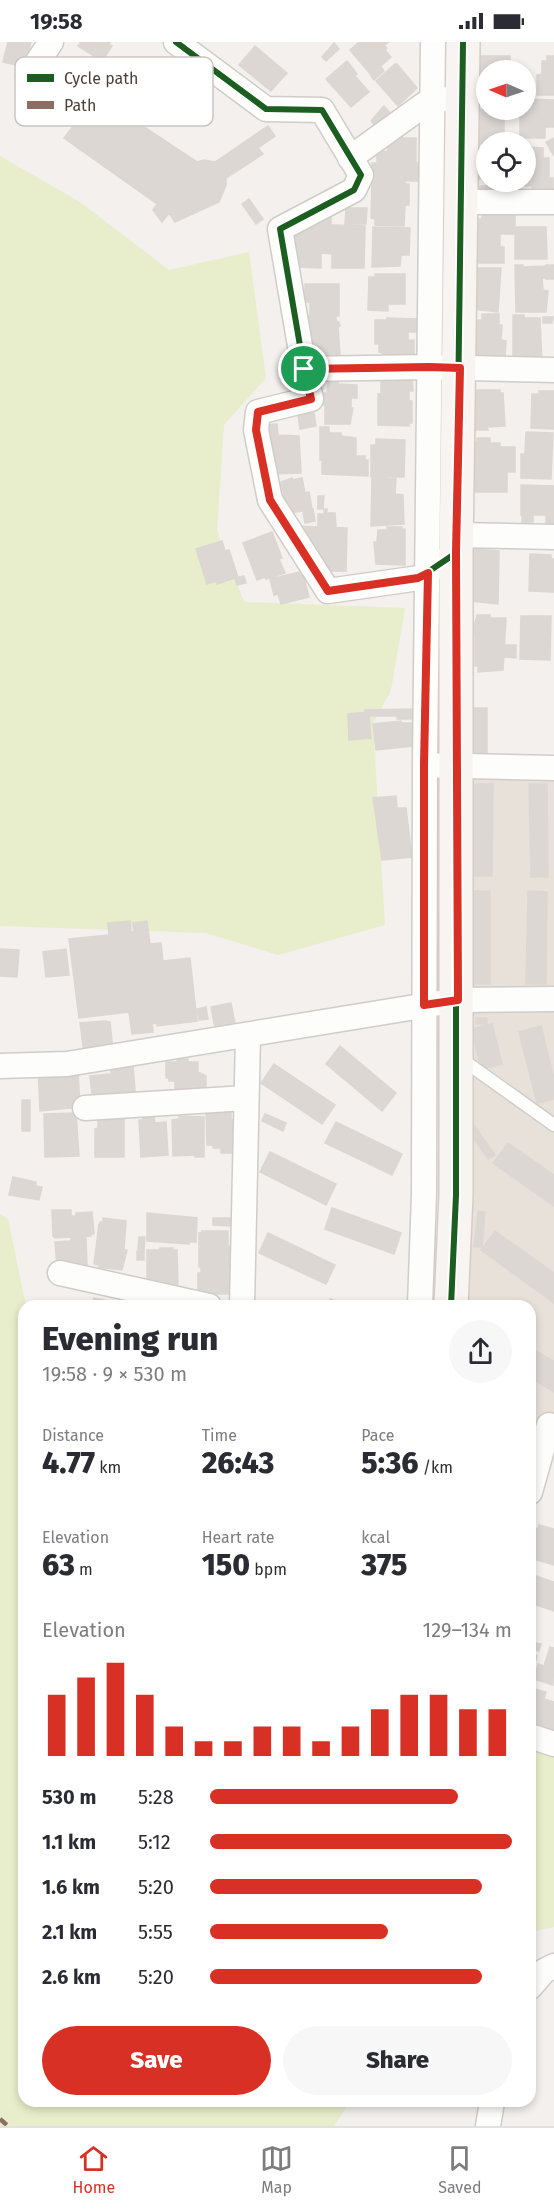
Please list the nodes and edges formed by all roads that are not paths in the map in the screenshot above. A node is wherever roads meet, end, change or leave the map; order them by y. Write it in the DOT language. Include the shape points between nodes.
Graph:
graph roads {
  1 [pos="51,42"];
  2 [pos="176,42"];
  3 [pos="433,42"];
  4 [pos="463,42"];
  5 [pos="40,57"];
  6 [pos="196,57"];
  7 [pos="213,70"];
  8 [pos="447,98"];
  9 [pos="350,158"];
  10 [pos="462,202"];
  11 [pos="554,202"];
  12 [pos="444,367"];
  13 [pos="304,369"];
  14 [pos="554,370"];
  15 [pos="554,537"];
  16 [pos="456,544"];
  17 [pos="428,573"];
  18 [pos="424,765"];
  19 [pos="457,767"];
  20 [pos="554,768"];
  21 [pos="554,999"];
  22 [pos="458,1000"];
  23 [pos="424,1005"];
  24 [pos="248,1035"];
  25 [pos="457,1056"];
  26 [pos="0,1066"];
  27 [pos="246,1098"];
  28 [pos="86,1108"];
  29 [pos="554,1125"];
  30 [pos="424,1194"];
  31 [pos="456,1195"];
  32 [pos="60,1273"];
  33 [pos="182,1300"];
  34 [pos="242,1300"];
  35 [pos="420,1300"];
  36 [pos="451,1300"];
  37 [pos="544,1423"];
  38 [pos="536,1462"];
  39 [pos="536,1738"];
  40 [pos="554,1744"];
  41 [pos="554,1966"];
  42 [pos="536,1980"];
  43 [pos="491,2107"];
  44 [pos="488,2126"];
  1 -- 5 [label="street"];
  2 -- 6 [label="street"];
  3 -- 8 [label="street"];
  4 -- 8 [label="street"];
  7 -- 9 [label="street" via="266,109 322,110"];
  8 -- 9 [label="street"];
  8 -- 10 [label="street"];
  8 -- 12 [label="street"];
  9 -- 13 [label="street" via="361,175 354,190 280,228"];
  10 -- 11 [label="street"];
  10 -- 12 [label="street"];
  12 -- 13 [label="street"];
  12 -- 14 [label="street"];
  12 -- 16 [label="street"];
  12 -- 17 [label="street"];
  13 -- 17 [label="street" via="311,399 258,412 256,430 270,500 328,591 418,578"];
  15 -- 16 [label="street"];
  16 -- 17 [label="street"];
  16 -- 19 [label="street"];
  17 -- 18 [label="street"];
  18 -- 19 [label="street"];
  18 -- 23 [label="street"];
  19 -- 20 [label="street"];
  19 -- 22 [label="street"];
  21 -- 22 [label="street"];
  22 -- 23 [label="street"];
  22 -- 25 [label="street"];
  23 -- 24 [label="street"];
  23 -- 30 [label="street"];
  24 -- 26 [label="street" via="67,1064"];
  24 -- 27 [label="street"];
  25 -- 29 [label="lane"];
  25 -- 31 [label="street"];
  27 -- 28 [label="street"];
  27 -- 34 [label="street"];
  30 -- 31 [label="street"];
  30 -- 35 [label="street"];
  31 -- 36 [label="street"];
  32 -- 33 [label="street"];
  37 -- 38 [label="street"];
  39 -- 40 [label="street"];
  41 -- 42 [label="street"];
  43 -- 44 [label="street"];
}
